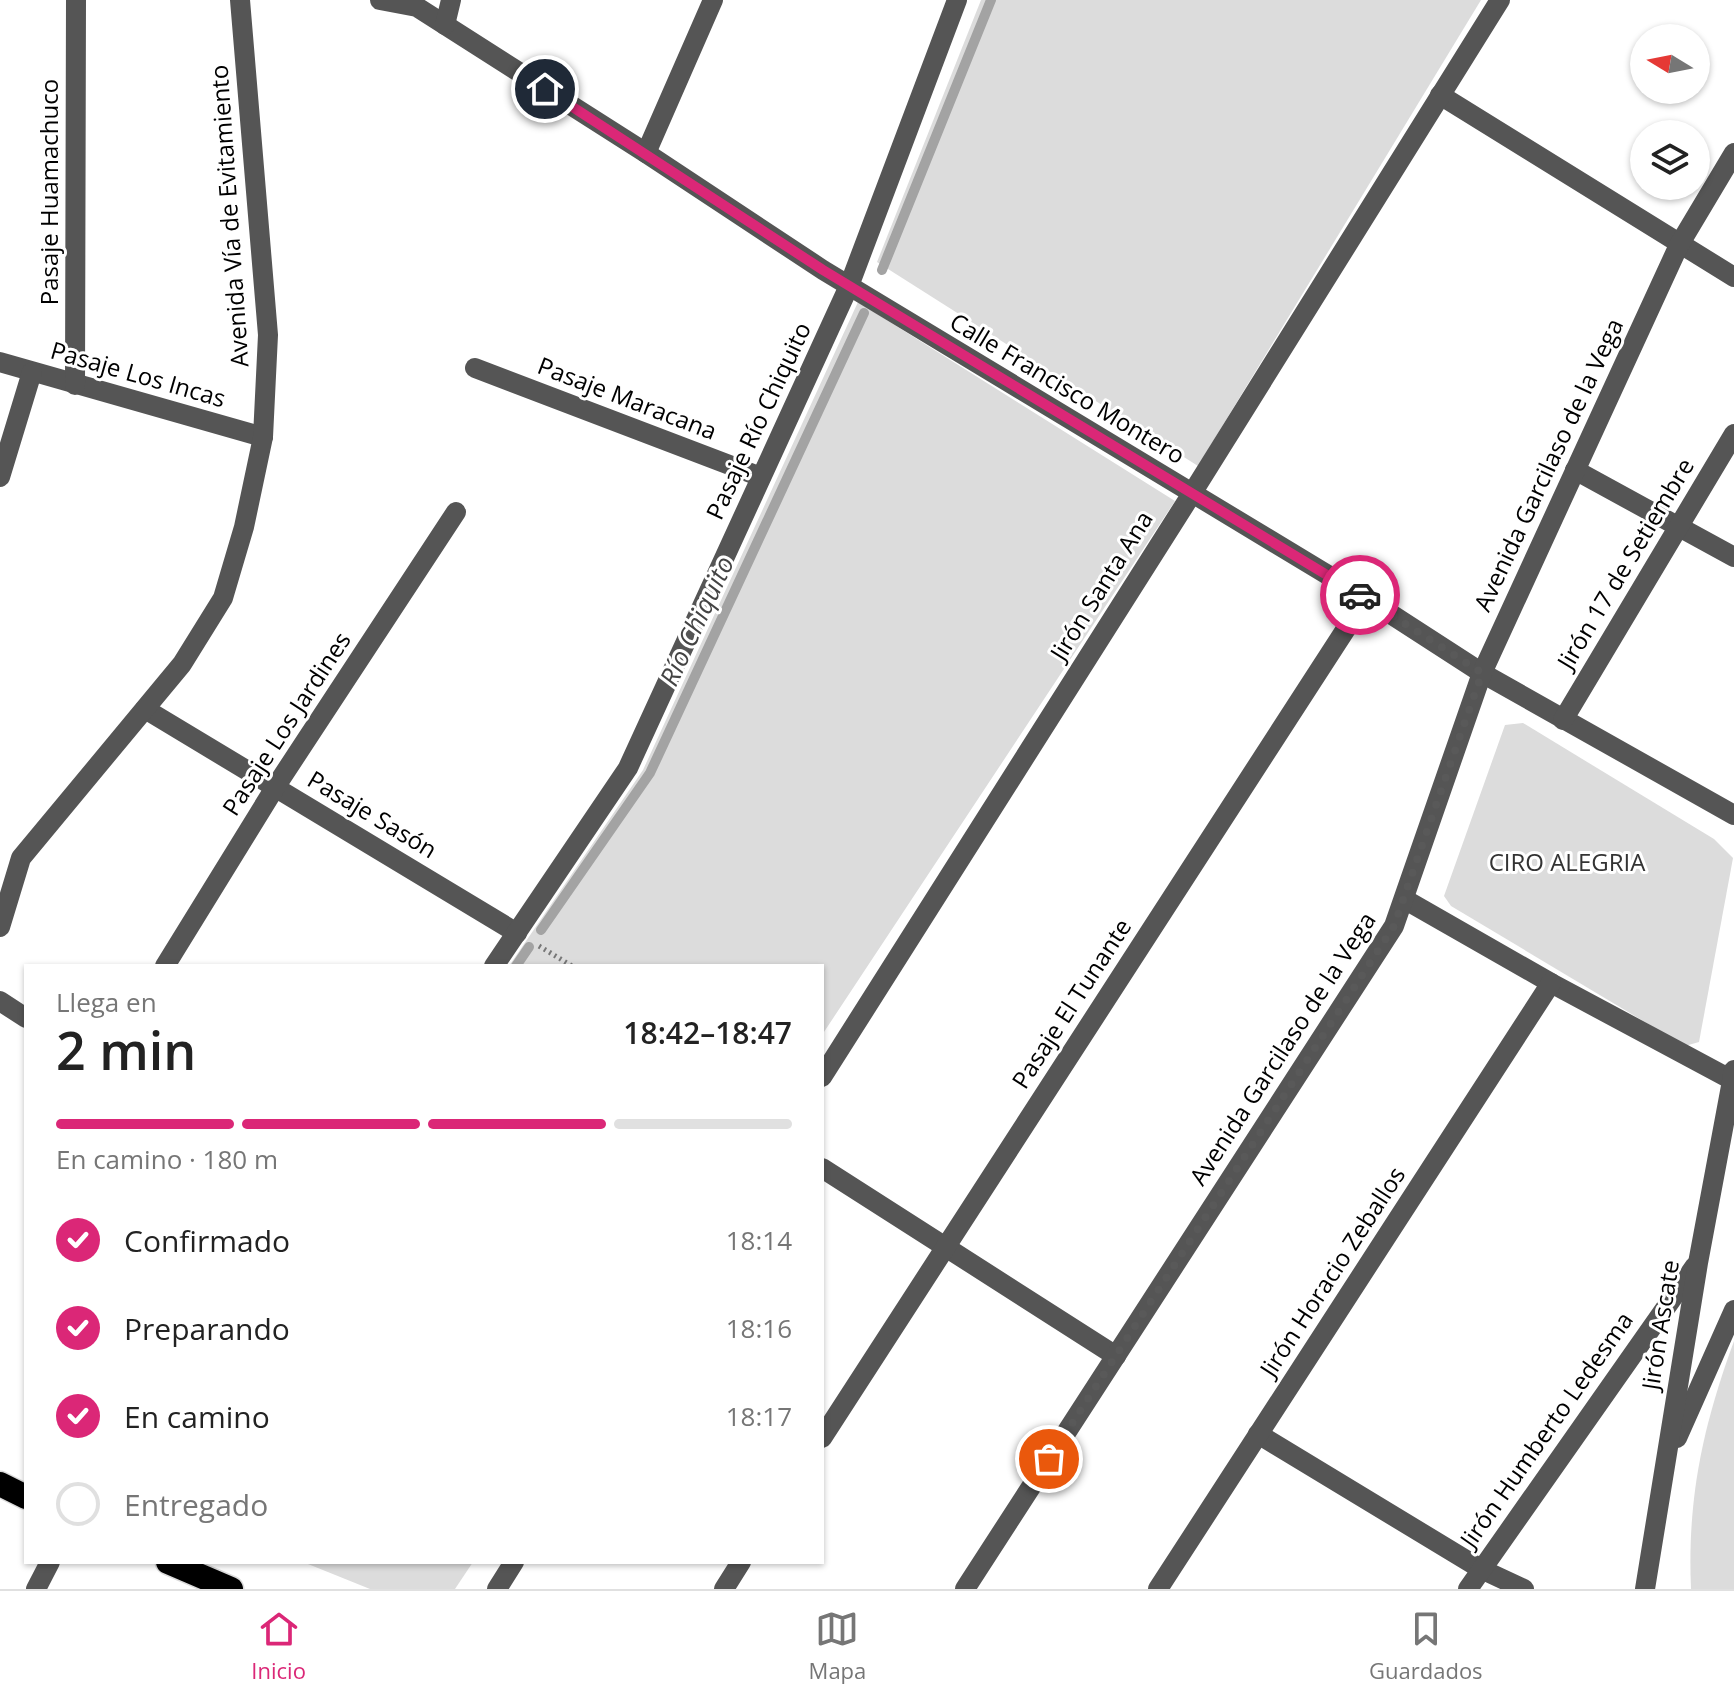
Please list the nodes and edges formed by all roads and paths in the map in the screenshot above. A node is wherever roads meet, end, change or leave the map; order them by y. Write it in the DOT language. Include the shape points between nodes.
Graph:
graph roads {
  1 [pos="76,0"];
  2 [pos="240,0"];
  3 [pos="380,0"];
  4 [pos="451,0"];
  5 [pos="713,0"];
  6 [pos="957,0"];
  7 [pos="1500,0"];
  8 [pos="445,25"];
  9 [pos="1440,95"];
  10 [pos="646,153"];
  11 [pos="1734,153"];
  12 [pos="1679,245"];
  13 [pos="1734,277"];
  14 [pos="849,286"];
  15 [pos="0,362"];
  16 [pos="475,368"];
  17 [pos="32,372"];
  18 [pos="75,385"];
  19 [pos="1734,434"];
  20 [pos="263,437"];
  21 [pos="1575,470"];
  22 [pos="0,477"];
  23 [pos="761,477"];
  24 [pos="1191,495"];
  25 [pos="456,512"];
  26 [pos="1678,528"];
  27 [pos="1734,557"];
  28 [pos="1366,598"];
  29 [pos="1482,673"];
  30 [pos="145,709"];
  31 [pos="1563,720"];
  32 [pos="276,786"];
  33 [pos="1734,815"];
  34 [pos="1404,899"];
  35 [pos="0,927"];
  36 [pos="517,933"];
  37 [pos="166,964"];
  38 [pos="495,964"];
  39 [pos="569,964"];
  40 [pos="1551,983"];
  41 [pos="0,1001"];
  42 [pos="24,1017"];
  43 [pos="824,1074"];
  44 [pos="1733,1075"];
  45 [pos="824,1169"];
  46 [pos="946,1246"];
  47 [pos="1698,1263"];
  48 [pos="1734,1310"];
  49 [pos="1116,1356"];
  50 [pos="1258,1434"];
  51 [pos="824,1435"];
  52 [pos="1665,1464"];
  53 [pos="0,1484"];
  54 [pos="24,1496"];
  55 [pos="49,1564"];
  56 [pos="173,1564"];
  57 [pos="513,1564"];
  58 [pos="740,1564"];
  59 [pos="1481,1569"];
  60 [pos="36,1589"];
  61 [pos="231,1589"];
  62 [pos="497,1589"];
  63 [pos="724,1589"];
  64 [pos="965,1589"];
  65 [pos="1158,1589"];
  66 [pos="1468,1589"];
  67 [pos="1524,1589"];
  68 [pos="1645,1589"];
  1 -- 18 [label="street, Pasaje Huamachuco"];
  2 -- 20 [label="street, Avenida Vía de Evitamiento" via="268,335"];
  3 -- 8 [label="street, Calle Francisco Montero" via="417,7"];
  4 -- 8 [label="street"];
  5 -- 10 [label="street"];
  6 -- 14 [label="street, Pasaje Río Chiquito"];
  7 -- 9 [label="street, Jirón Santa Ana"];
  8 -- 10 [label="street, Calle Francisco Montero"];
  9 -- 12 [label="street"];
  9 -- 24 [label="street, Jirón Santa Ana"];
  10 -- 14 [label="street, Calle Francisco Montero"];
  11 -- 12 [label="street, Avenida Garcilaso de la Vega"];
  12 -- 13 [label="street"];
  12 -- 21 [label="street, Avenida Garcilaso de la Vega"];
  14 -- 23 [label="street, Pasaje Río Chiquito"];
  14 -- 24 [label="street, Calle Francisco Montero"];
  15 -- 17 [label="street, Pasaje Los Incas"];
  16 -- 23 [label="street, Pasaje Maracana"];
  17 -- 18 [label="street, Pasaje Los Incas"];
  17 -- 22 [label="street"];
  18 -- 20 [label="street, Pasaje Los Incas"];
  19 -- 26 [label="street, Jirón 17 de Setiembre"];
  20 -- 30 [label="street, Avenida Vía de Evitamiento" via="223,598 182,664"];
  21 -- 26 [label="street"];
  21 -- 29 [label="street, Avenida Garcilaso de la Vega"];
  23 -- 36 [label="street, Pasaje Río Chiquito" via="628,768"];
  24 -- 28 [label="street, Calle Francisco Montero"];
  24 -- 43 [label="street, Jirón Santa Ana"];
  25 -- 32 [label="street, Pasaje Los Jardines"];
  26 -- 27 [label="street"];
  26 -- 31 [label="street, Jirón 17 de Setiembre"];
  28 -- 29 [label="street, Calle Francisco Montero"];
  28 -- 46 [label="street, Pasaje El Tunante"];
  29 -- 31 [label="street, Calle Francisco Montero"];
  29 -- 34 [label="street, Avenida Garcilaso de la Vega"];
  30 -- 32 [label="street, Pasaje Sasón"];
  30 -- 35 [label="street, Avenida Vía de Evitamiento" via="21,858"];
  31 -- 33 [label="street, Calle Francisco Montero"];
  32 -- 36 [label="street, Pasaje Sasón"];
  32 -- 37 [label="street, Pasaje Los Jardines"];
  34 -- 40 [label="street"];
  34 -- 49 [label="street, Avenida Garcilaso de la Vega" via="1394,926"];
  36 -- 38 [label="street, Pasaje Río Chiquito"];
  36 -- 39 [label="path"];
  40 -- 44 [label="street"];
  40 -- 50 [label="street, Jirón Horacio Zeballos"];
  41 -- 42 [label="street"];
  44 -- 47 [label="street, Jirón Ascate"];
  45 -- 46 [label="street"];
  46 -- 49 [label="street"];
  46 -- 51 [label="street, Pasaje El Tunante"];
  47 -- 52 [label="street, Jirón Ascate"];
  47 -- 59 [label="street, Jirón Humberto Ledesma"];
  48 -- 52 [label="street"];
  49 -- 64 [label="street, Avenida Garcilaso de la Vega"];
  50 -- 59 [label="street"];
  50 -- 65 [label="street, Jirón Horacio Zeballos"];
  52 -- 68 [label="street, Jirón Ascate"];
  53 -- 54 [label="highway"];
  55 -- 60 [label="street"];
  56 -- 61 [label="highway"];
  57 -- 62 [label="street"];
  58 -- 63 [label="street"];
  59 -- 66 [label="street, Jirón Humberto Ledesma"];
  59 -- 67 [label="street"];
}
